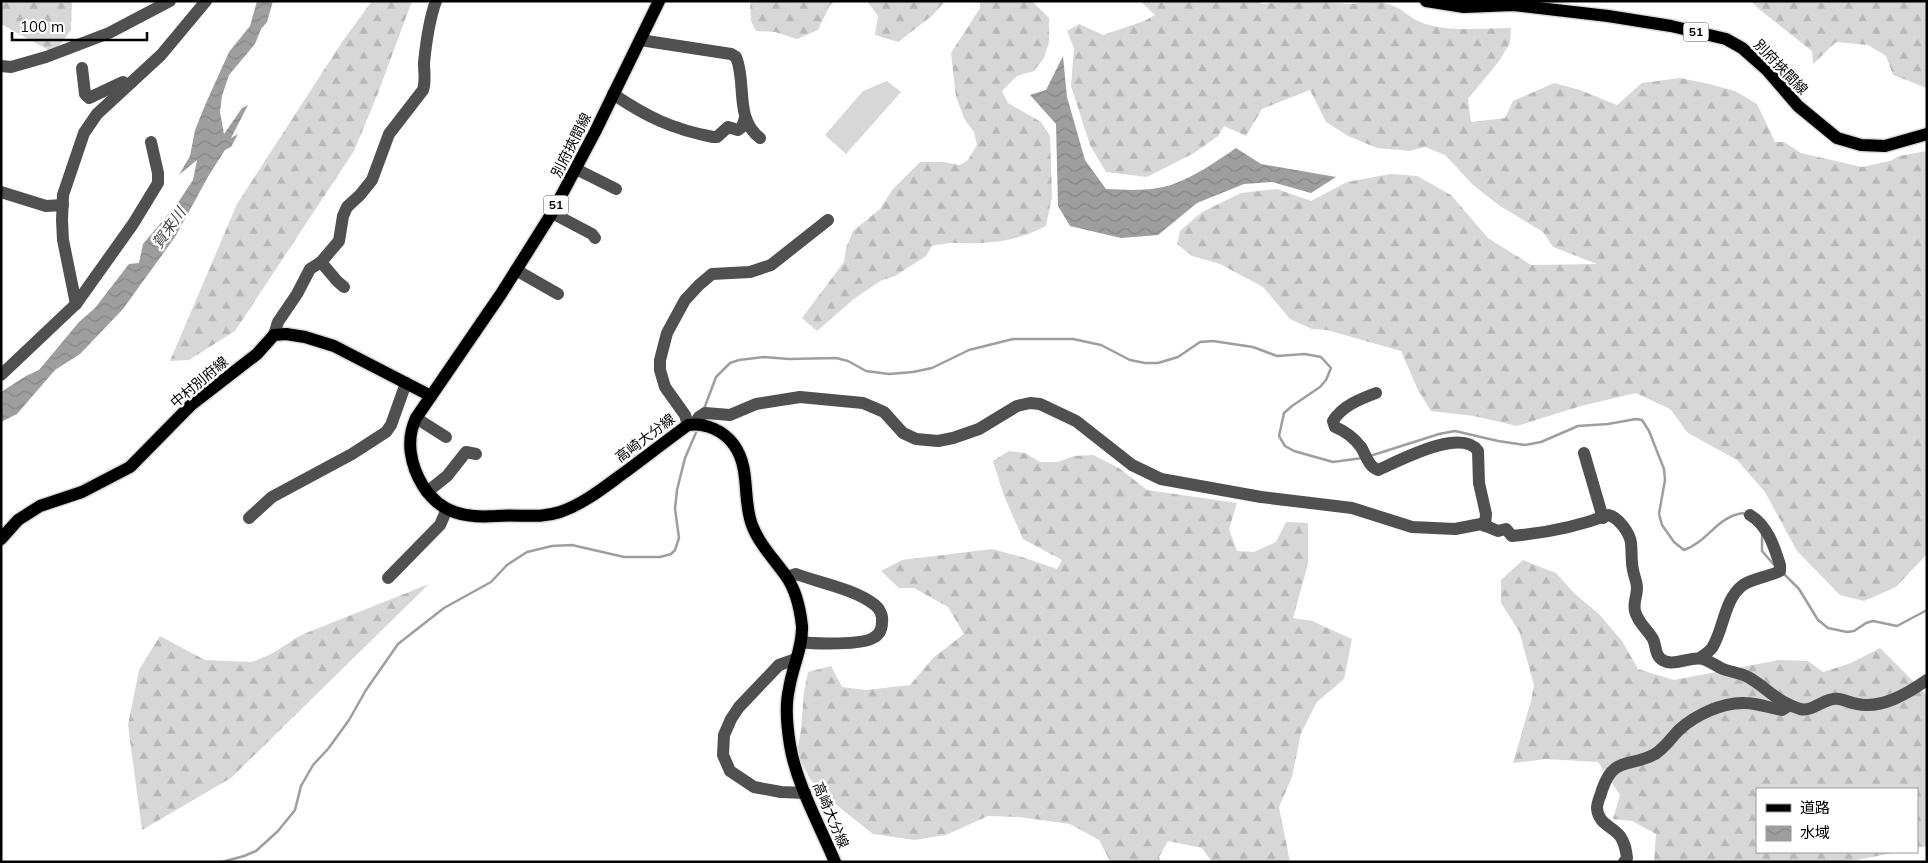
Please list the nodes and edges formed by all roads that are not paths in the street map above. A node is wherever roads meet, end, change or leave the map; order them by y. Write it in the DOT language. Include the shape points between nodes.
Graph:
graph roads {
  1 [pos="170,1"];
  2 [pos="206,1"];
  3 [pos="436,1"];
  4 [pos="659,1"];
  5 [pos="1426,1"];
  6 [pos="640,40"];
  7 [pos="1,66"];
  8 [pos="82,68"];
  9 [pos="128,86"];
  10 [pos="613,94"];
  11 [pos="746,118"];
  12 [pos="1927,134"];
  13 [pos="760,138"];
  14 [pos="151,142"];
  15 [pos="576,170"];
  16 [pos="616,189"];
  17 [pos="1,192"];
  18 [pos="63,205"];
  19 [pos="552,213"];
  20 [pos="828,220"];
  21 [pos="595,238"];
  22 [pos="321,262"];
  23 [pos="516,270"];
  24 [pos="344,287"];
  25 [pos="558,294"];
  26 [pos="76,304"];
  27 [pos="274,336"];
  28 [pos="1,375"];
  29 [pos="406,383"];
  30 [pos="1376,393"];
  31 [pos="431,396"];
  32 [pos="416,418"];
  33 [pos="691,424"];
  34 [pos="446,437"];
  35 [pos="476,454"];
  36 [pos="1584,454"];
  37 [pos="427,492"];
  38 [pos="447,509"];
  39 [pos="1750,514"];
  40 [pos="248,518"];
  41 [pos="1602,518"];
  42 [pos="1485,526"];
  43 [pos="1,539"];
  44 [pos="787,577"];
  45 [pos="388,578"];
  46 [pos="801,642"];
  47 [pos="1700,658"];
  48 [pos="796,660"];
  49 [pos="1927,680"];
  50 [pos="1790,705"];
  51 [pos="805,793"];
  52 [pos="835,862"];
  53 [pos="1624,862"];
  1 -- 7 [label="street" via="109,33 11,67"];
  2 -- 9 [label="street" via="162,55"];
  3 -- 22 [label="street" via="426,50 423,90 388,134 372,180 347,207 339,241"];
  4 -- 6 [label="main road, 別府挾間線 / 51"];
  5 -- 12 [label="main road, 別府挾間線 / 51" via="1464,7 1514,5 1608,16 1726,39 1767,70 1798,106 1837,138 1861,145 1885,146"];
  6 -- 10 [label="main road, 別府挾間線 / 51"];
  6 -- 11 [label="street" via="736,57"];
  8 -- 9 [label="street" via="85,94 90,98 123,82"];
  9 -- 18 [label="street" via="97,114 84,133 63,195"];
  10 -- 11 [label="street" via="651,118 713,137 728,126 738,130"];
  10 -- 15 [label="main road, 別府挾間線 / 51"];
  11 -- 13 [label="street" via="749,127"];
  14 -- 26 [label="street" via="158,183"];
  15 -- 16 [label="street"];
  15 -- 19 [label="main road, 別府挾間線 / 51"];
  17 -- 18 [label="street" via="46,206"];
  18 -- 26 [label="street" via="63,240"];
  19 -- 21 [label="street"];
  19 -- 23 [label="main road, 別府挾間線 / 51"];
  20 -- 33 [label="street" via="770,265 750,272 712,274 685,300 667,332 660,370 666,387"];
  22 -- 24 [label="street"];
  22 -- 27 [label="street" via="310,269 278,322"];
  23 -- 25 [label="street"];
  23 -- 31 [label="main road, 別府挾間線 / 51"];
  26 -- 28 [label="street"];
  27 -- 29 [label="main road" via="306,337 334,346"];
  27 -- 43 [label="main road, 中村別府線" via="257,354 191,404 130,467 82,492 40,506 18,520"];
  29 -- 31 [label="main road"];
  29 -- 40 [label="street" via="386,432 344,459 272,497"];
  30 -- 42 [label="street" via="1341,412 1333,421 1335,427 1352,437 1372,467 1378,470 1449,442 1471,444 1478,451"];
  31 -- 32 [label="main road, 高崎大分線"];
  32 -- 34 [label="street"];
  32 -- 37 [label="main road, 高崎大分線" via="411,431 411,454"];
  33 -- 38 [label="main road, 高崎大分線" via="588,499 560,512 538,516 467,516"];
  33 -- 42 [label="street" via="705,413 730,416 756,404 800,397 864,402 884,412 903,432 916,440 938,441 979,429 1017,406 1035,404 1076,421 1132,464 1161,479 1261,497 1352,508 1412,527 1455,529"];
  33 -- 44 [label="main road, 高崎大分線" via="720,431 734,444 744,462 746,501 752,525"];
  35 -- 37 [label="street" via="466,452 447,476"];
  36 -- 41 [label="street"];
  37 -- 38 [label="main road, 高崎大分線"];
  38 -- 45 [label="street" via="440,525"];
  39 -- 47 [label="street" via="1765,528 1780,565 1775,574 1744,585 1737,592 1714,643"];
  41 -- 42 [label="street" via="1582,525 1512,536 1506,529 1498,531"];
  41 -- 47 [label="street" via="1618,519 1631,541 1637,588 1635,612 1654,640 1658,656 1669,662"];
  44 -- 46 [label="main road, 高崎大分線" via="797,598"];
  44 -- 46 [label="street" via="796,574 859,596 876,606 883,621 880,632 873,639 815,644"];
  46 -- 48 [label="main road, 高崎大分線"];
  47 -- 50 [label="street" via="1748,677"];
  48 -- 51 [label="main road, 高崎大分線" via="788,690 787,719 794,766"];
  48 -- 51 [label="street" via="779,665 739,707 724,735 723,755 730,771 754,787"];
  49 -- 50 [label="street" via="1906,694 1871,704 1831,699 1810,710"];
  50 -- 53 [label="street" via="1782,710 1744,703 1712,709 1689,722 1654,754 1614,768 1607,776 1597,807 1604,824 1620,836 1626,846"];
  51 -- 52 [label="main road, 高崎大分線"];
}
